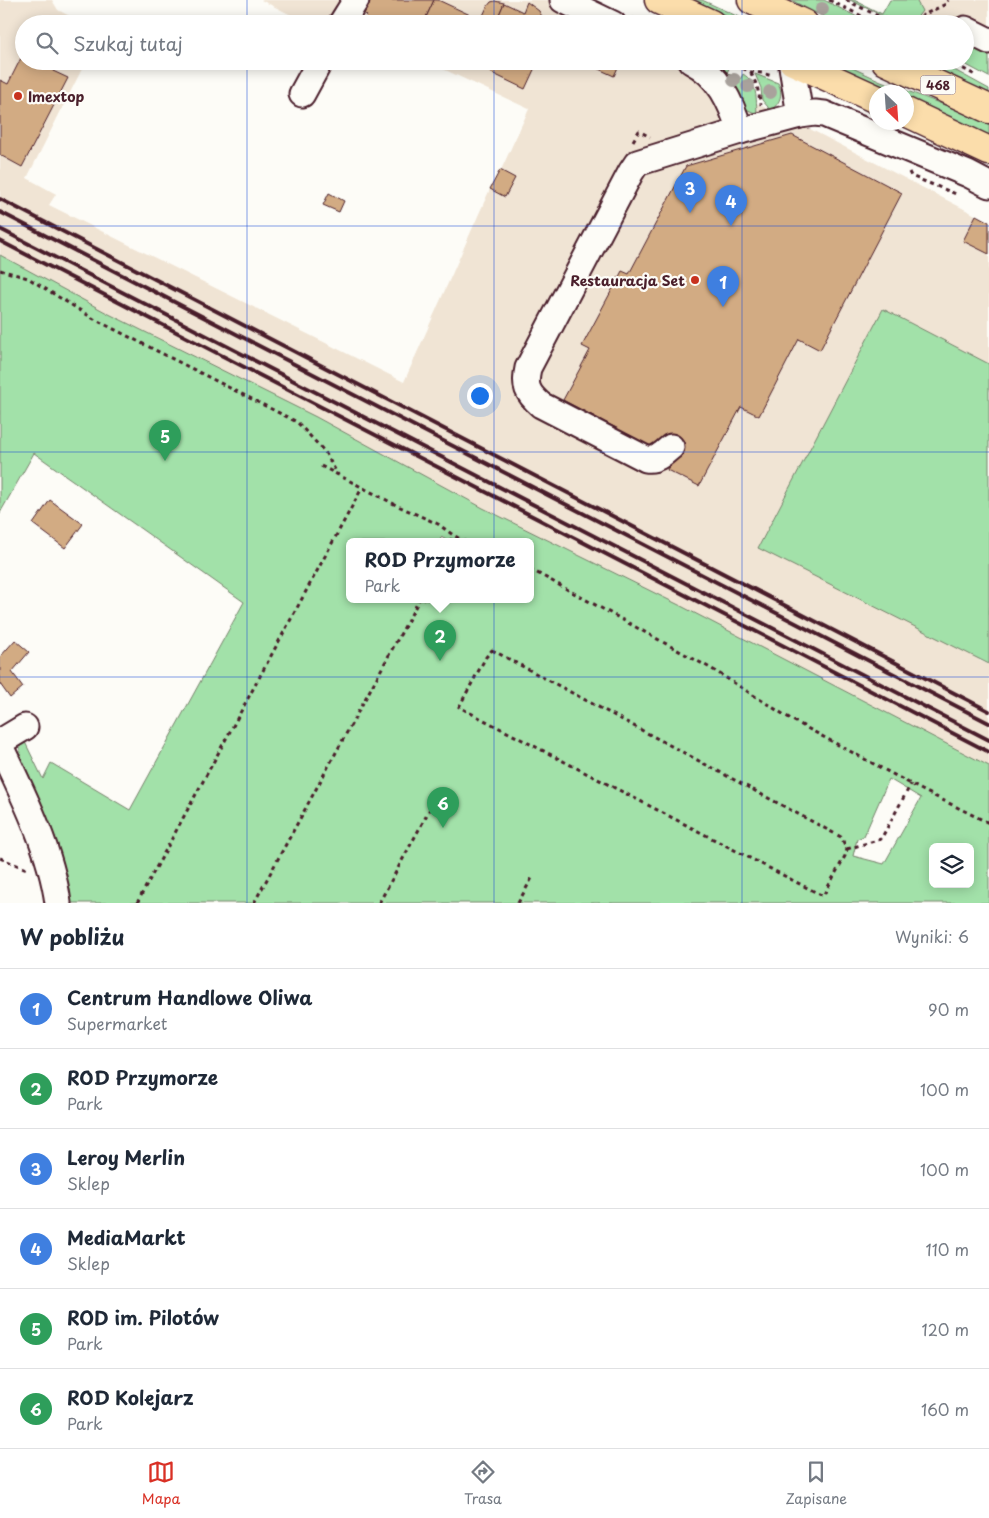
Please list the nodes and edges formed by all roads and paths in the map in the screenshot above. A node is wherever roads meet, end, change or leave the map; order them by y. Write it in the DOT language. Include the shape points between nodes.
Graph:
graph roads {
  1 [pos="356,0"];
  2 [pos="564,0"];
  3 [pos="659,0"];
  4 [pos="752,0"];
  5 [pos="829,0"];
  6 [pos="846,0"];
  7 [pos="948,0"];
  8 [pos="347,15"];
  9 [pos="595,15"];
  10 [pos="692,15"];
  11 [pos="784,15"];
  12 [pos="860,15"];
  13 [pos="876,15"];
  14 [pos="923,15"];
  15 [pos="974,34"];
  16 [pos="989,41"];
  17 [pos="315,70"];
  18 [pos="705,70"];
  19 [pos="746,70"];
  20 [pos="793,70"];
  21 [pos="812,70"];
  22 [pos="909,70"];
  23 [pos="965,70"];
  24 [pos="980,78"];
  25 [pos="302,94"];
  26 [pos="869,96"];
  27 [pos="761,106"];
  28 [pos="989,109"];
  29 [pos="800,115"];
  30 [pos="914,116"];
  31 [pos="740,131"];
  32 [pos="986,149"];
  33 [pos="910,176"];
  34 [pos="971,184"];
  35 [pos="0,270"];
  36 [pos="671,447"];
  37 [pos="322,466"];
  38 [pos="338,475"];
  39 [pos="362,488"];
  40 [pos="453,535"];
  41 [pos="452,538"];
  42 [pos="459,538"];
  43 [pos="534,571"];
  44 [pos="417,603"];
  45 [pos="25,727"];
  46 [pos="0,742"];
  47 [pos="0,746"];
  48 [pos="910,784"];
  49 [pos="436,798"];
  50 [pos="989,823"];
  51 [pos="847,849"];
  52 [pos="0,858"];
  53 [pos="36,872"];
  54 [pos="532,878"];
  55 [pos="58,903"];
  56 [pos="137,903"];
  57 [pos="254,903"];
  58 [pos="379,903"];
  59 [pos="518,903"];
  1 -- 8 [label="street"];
  2 -- 9 [label="street"];
  3 -- 10 [label="main road"];
  4 -- 11 [label="main road"];
  5 -- 12 [label="path"];
  6 -- 13 [label="path"];
  7 -- 14 [label="path"];
  15 -- 16 [label="street"];
  17 -- 25 [label="street"];
  18 -- 31 [label="street" via="726,95"];
  19 -- 27 [label="path" via="757,86"];
  20 -- 29 [label="street"];
  21 -- 26 [label="main road"];
  22 -- 28 [label="main road, 468"];
  23 -- 24 [label="path"];
  29 -- 31 [label="street"];
  29 -- 34 [label="street" via="824,114"];
  30 -- 32 [label="main road"];
  31 -- 36 [label="street" via="641,161 634,166 528,368 526,386 529,392 551,411 646,460 657,458"];
  32 -- 34 [label="street"];
  33 -- 34 [label="path"];
  35 -- 38 [label="path" via="28,278 94,319 298,422 325,452"];
  37 -- 38 [label="path"];
  38 -- 39 [label="path"];
  39 -- 40 [label="path" via="438,524"];
  39 -- 56 [label="path"];
  40 -- 41 [label="path"];
  40 -- 42 [label="path"];
  43 -- 48 [label="path" via="712,669 794,721"];
  44 -- 57 [label="path"];
  45 -- 46 [label="street"];
  47 -- 55 [label="street" via="46,852"];
  48 -- 50 [label="path"];
  48 -- 51 [label="path" via="881,839"];
  49 -- 58 [label="path"];
  51 -- 51 [label="path" via="841,837 492,650 459,707 823,896"];
  52 -- 53 [label="path"];
  54 -- 59 [label="path"];
}
